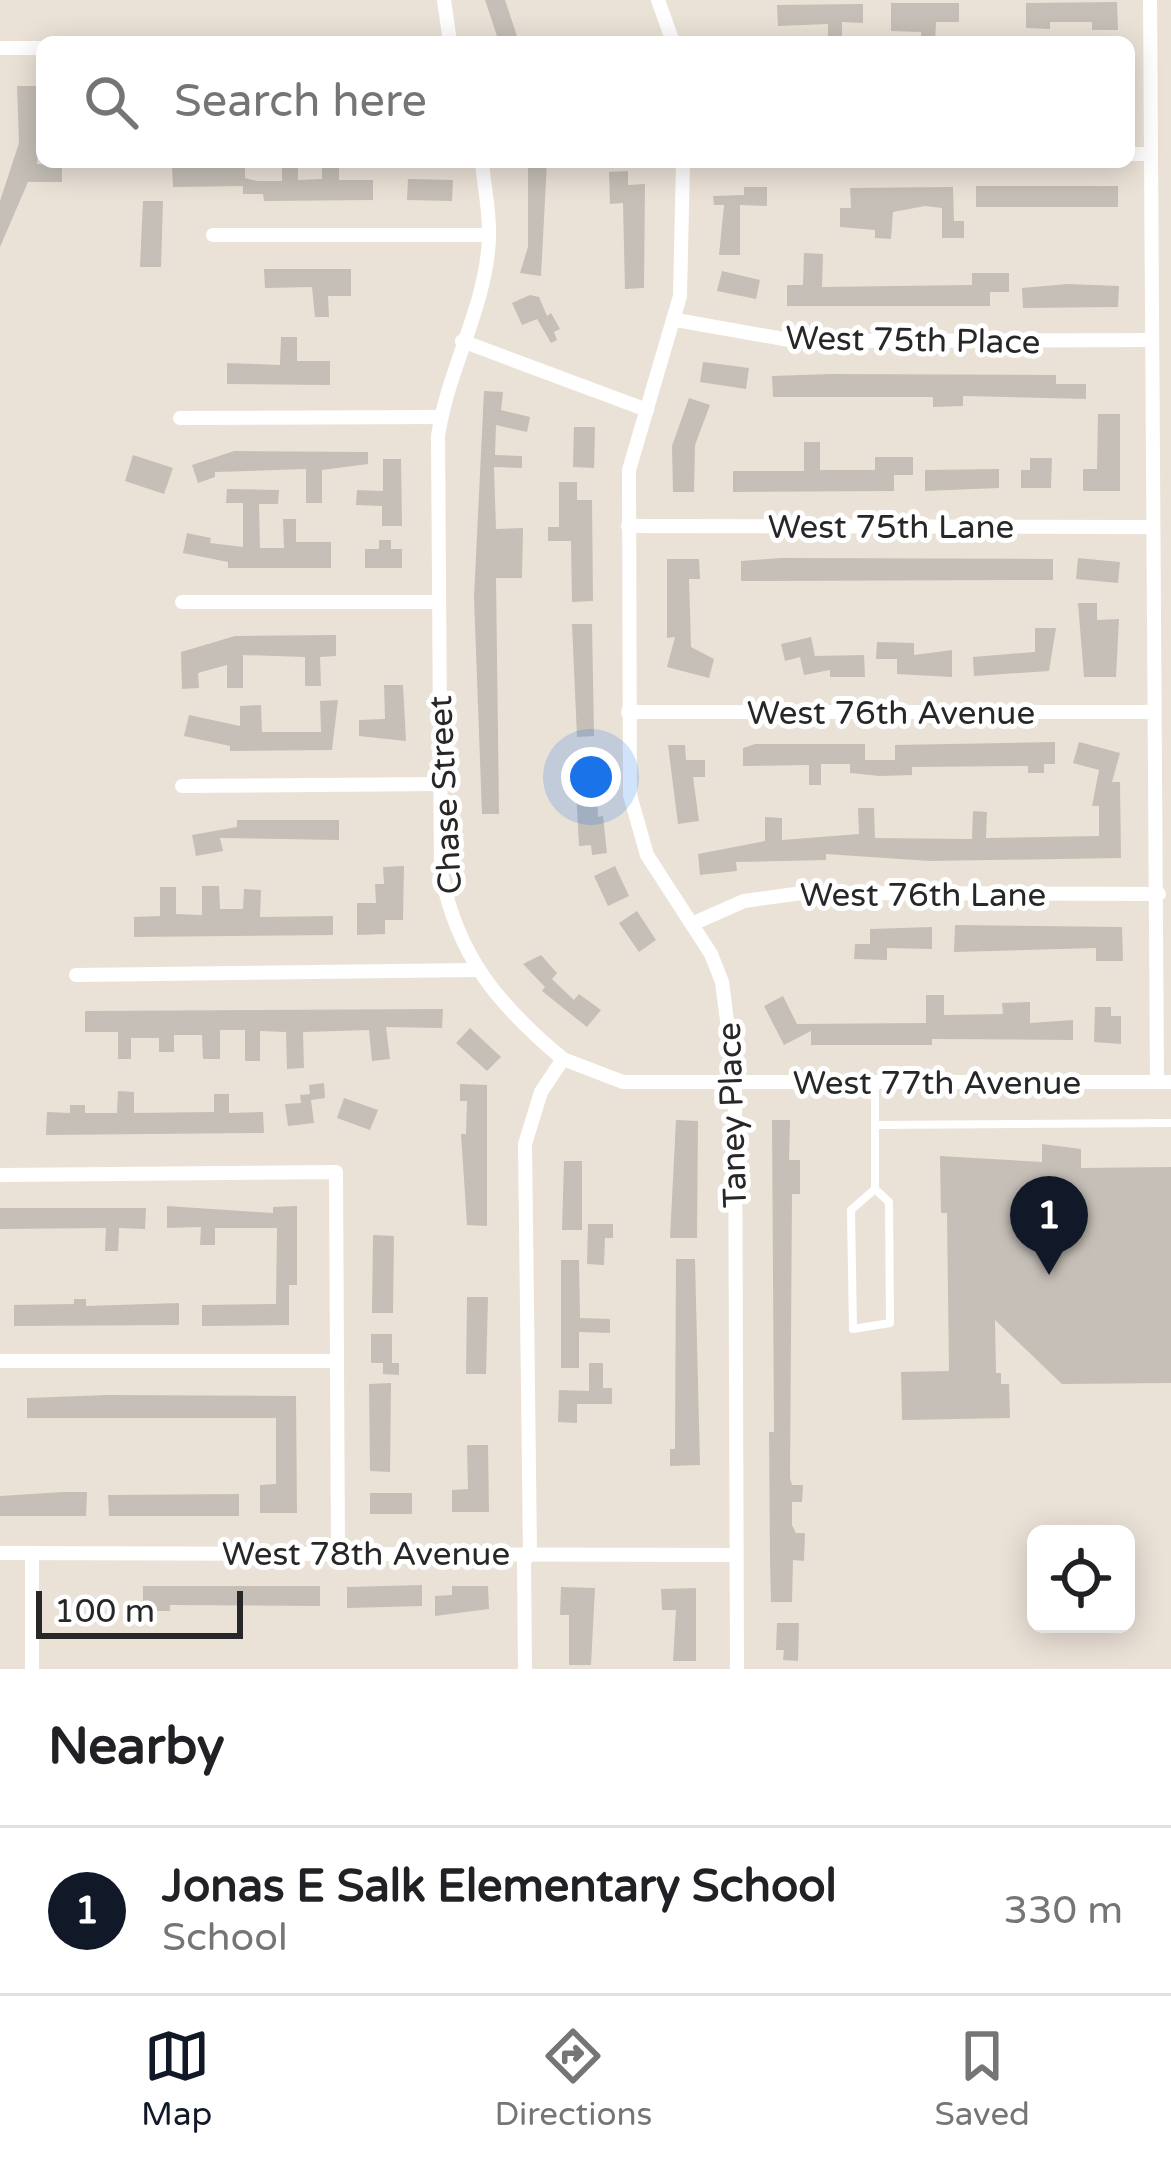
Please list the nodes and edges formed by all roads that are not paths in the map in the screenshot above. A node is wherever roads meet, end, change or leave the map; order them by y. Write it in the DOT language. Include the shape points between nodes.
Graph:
graph roads {
  1 [pos="444,0"];
  2 [pos="658,0"];
  3 [pos="1150,0"];
  4 [pos="449,36"];
  5 [pos="671,36"];
  6 [pos="0,48"];
  7 [pos="36,48"];
  8 [pos="1135,154"];
  9 [pos="1150,154"];
  10 [pos="483,168"];
  11 [pos="682,168"];
  12 [pos="213,235"];
  13 [pos="489,236"];
  14 [pos="676,320"];
  15 [pos="462,340"];
  16 [pos="1152,340"];
  17 [pos="647,410"];
  18 [pos="441,417"];
  19 [pos="180,418"];
  20 [pos="628,526"];
  21 [pos="1153,526"];
  22 [pos="182,602"];
  23 [pos="439,602"];
  24 [pos="628,712"];
  25 [pos="1154,712"];
  26 [pos="439,784"];
  27 [pos="182,786"];
  28 [pos="1159,893"];
  29 [pos="692,924"];
  30 [pos="475,970"];
  31 [pos="76,975"];
  32 [pos="563,1059"];
  33 [pos="1164,1082"];
  34 [pos="735,1083"];
  35 [pos="874,1083"];
  36 [pos="1171,1124"];
  37 [pos="875,1125"];
  38 [pos="0,1175"];
  39 [pos="875,1189"];
  40 [pos="0,1361"];
  41 [pos="334,1361"];
  42 [pos="0,1553"];
  43 [pos="32,1553"];
  44 [pos="338,1553"];
  45 [pos="530,1553"];
  46 [pos="733,1555"];
  47 [pos="32,1669"];
  48 [pos="524,1669"];
  49 [pos="737,1669"];
  1 -- 4 [label="street"];
  2 -- 5 [label="street"];
  3 -- 9 [label="street"];
  6 -- 7 [label="street"];
  8 -- 9 [label="street"];
  9 -- 16 [label="street"];
  10 -- 13 [label="street, Chase Street"];
  11 -- 14 [label="street, Taney Place"];
  12 -- 13 [label="street"];
  13 -- 15 [label="street, Chase Street"];
  14 -- 16 [label="street, West 75th Place" via="796,341"];
  14 -- 17 [label="street, Taney Place"];
  15 -- 17 [label="street"];
  15 -- 18 [label="street, Chase Street"];
  16 -- 21 [label="street"];
  17 -- 20 [label="street, Taney Place" via="633,444"];
  18 -- 19 [label="street"];
  18 -- 23 [label="street, Chase Street"];
  20 -- 21 [label="street, West 75th Lane"];
  20 -- 24 [label="street, Taney Place"];
  21 -- 25 [label="street"];
  22 -- 23 [label="street"];
  23 -- 26 [label="street, Chase Street"];
  24 -- 25 [label="street, West 76th Avenue"];
  24 -- 29 [label="street, Taney Place" via="636,826"];
  25 -- 28 [label="street"];
  26 -- 27 [label="street"];
  26 -- 30 [label="street, Chase Street" via="448,906"];
  28 -- 29 [label="street, West 76th Lane" via="786,894 744,901"];
  28 -- 33 [label="street"];
  29 -- 34 [label="street, Taney Place" via="722,982"];
  30 -- 31 [label="street"];
  30 -- 32 [label="street, Chase Street"];
  32 -- 34 [label="street, West 77th Avenue" via="622,1082"];
  32 -- 45 [label="street" via="541,1092 525,1144"];
  33 -- 35 [label="street, West 77th Avenue"];
  34 -- 35 [label="street, West 77th Avenue"];
  34 -- 46 [label="street, Taney Place"];
  35 -- 37 [label="lane"];
  36 -- 37 [label="lane"];
  37 -- 39 [label="lane"];
  38 -- 41 [label="street" via="336,1172"];
  39 -- 39 [label="lane" via="850,1210 854,1329 890,1323 890,1202"];
  40 -- 41 [label="street"];
  41 -- 44 [label="street"];
  42 -- 43 [label="street, West 78th Avenue"];
  43 -- 44 [label="street, West 78th Avenue"];
  43 -- 47 [label="street"];
  44 -- 45 [label="street, West 78th Avenue"];
  45 -- 46 [label="street, West 78th Avenue"];
  45 -- 48 [label="street"];
  46 -- 49 [label="street, Taney Place"];
}
